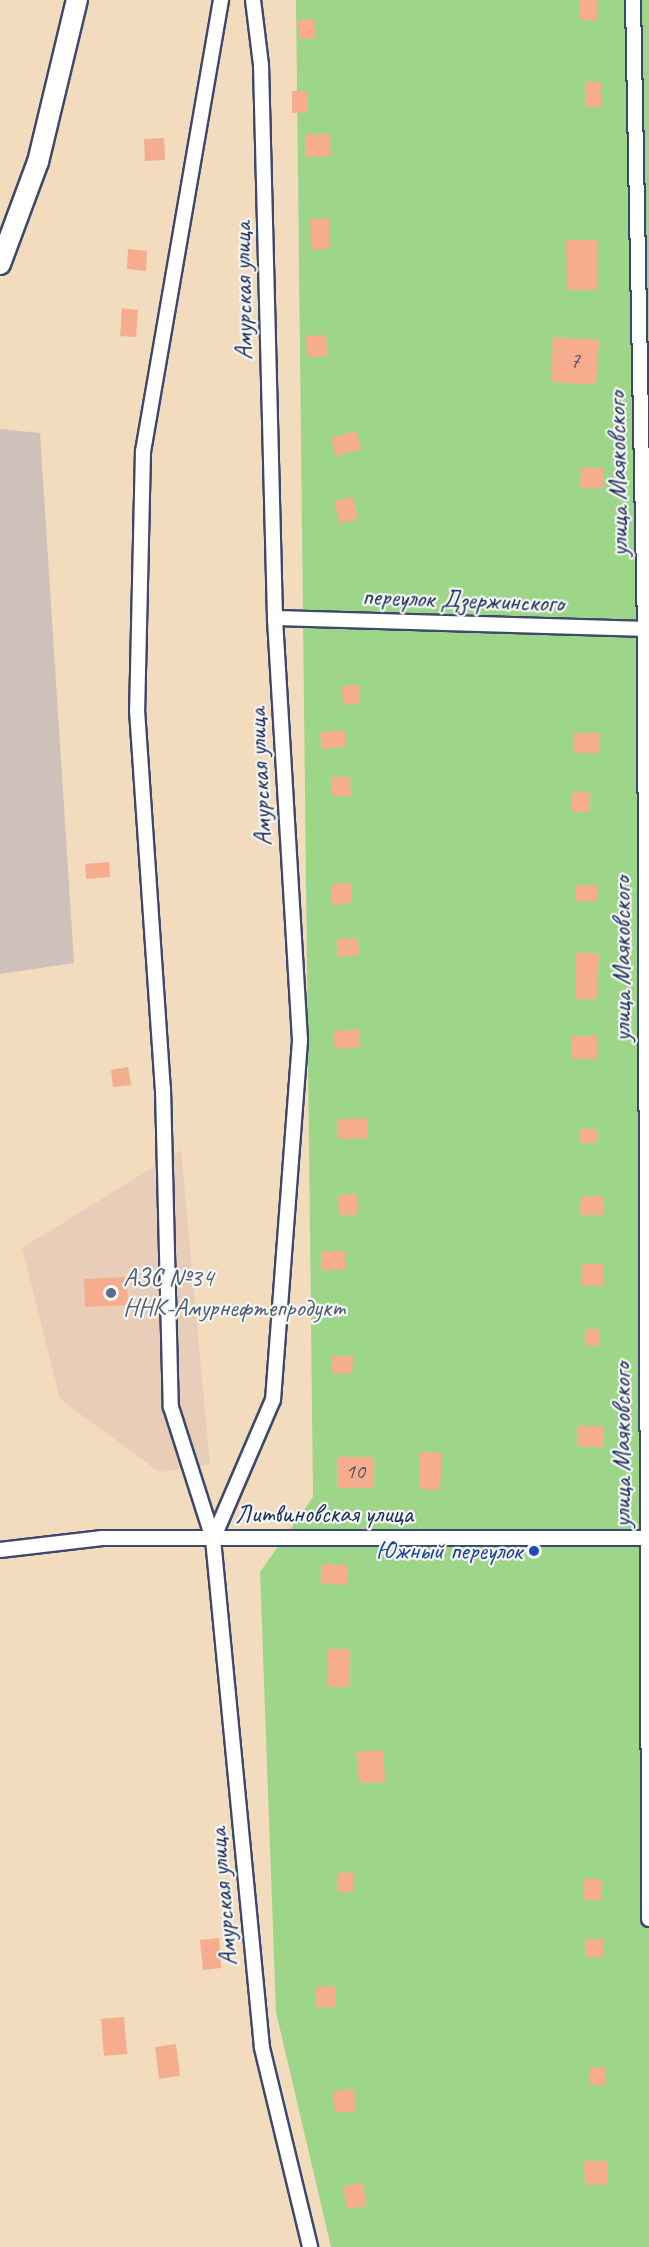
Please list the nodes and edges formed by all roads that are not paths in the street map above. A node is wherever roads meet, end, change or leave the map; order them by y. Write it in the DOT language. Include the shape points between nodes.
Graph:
graph roads {
  1 [pos="77,0"];
  2 [pos="221,0"];
  3 [pos="253,0"];
  4 [pos="633,0"];
  5 [pos="0,264"];
  6 [pos="274,618"];
  7 [pos="647,629"];
  8 [pos="647,1538"];
  9 [pos="213,1539"];
  10 [pos="0,1550"];
  11 [pos="649,1919"];
  12 [pos="310,2247"];
  1 -- 5 [label="main road" via="38,162"];
  2 -- 9 [label="street, Амурская улица" via="143,452 137,710 163,1089 171,1407"];
  3 -- 6 [label="street, Амурская улица" via="261,64"];
  4 -- 7 [label="street, улица Маяковского"];
  6 -- 7 [label="street, переулок Дзержинского"];
  6 -- 9 [label="street, Амурская улица" via="300,1040 273,1400"];
  7 -- 8 [label="street, улица Маяковского"];
  8 -- 9 [label="street, Литвиновская улица"];
  8 -- 11 [label="street, улица Маяковского"];
  9 -- 10 [label="street, Литвиновская улица" via="102,1538"];
  9 -- 12 [label="street, Амурская улица" via="262,2048"];
}
